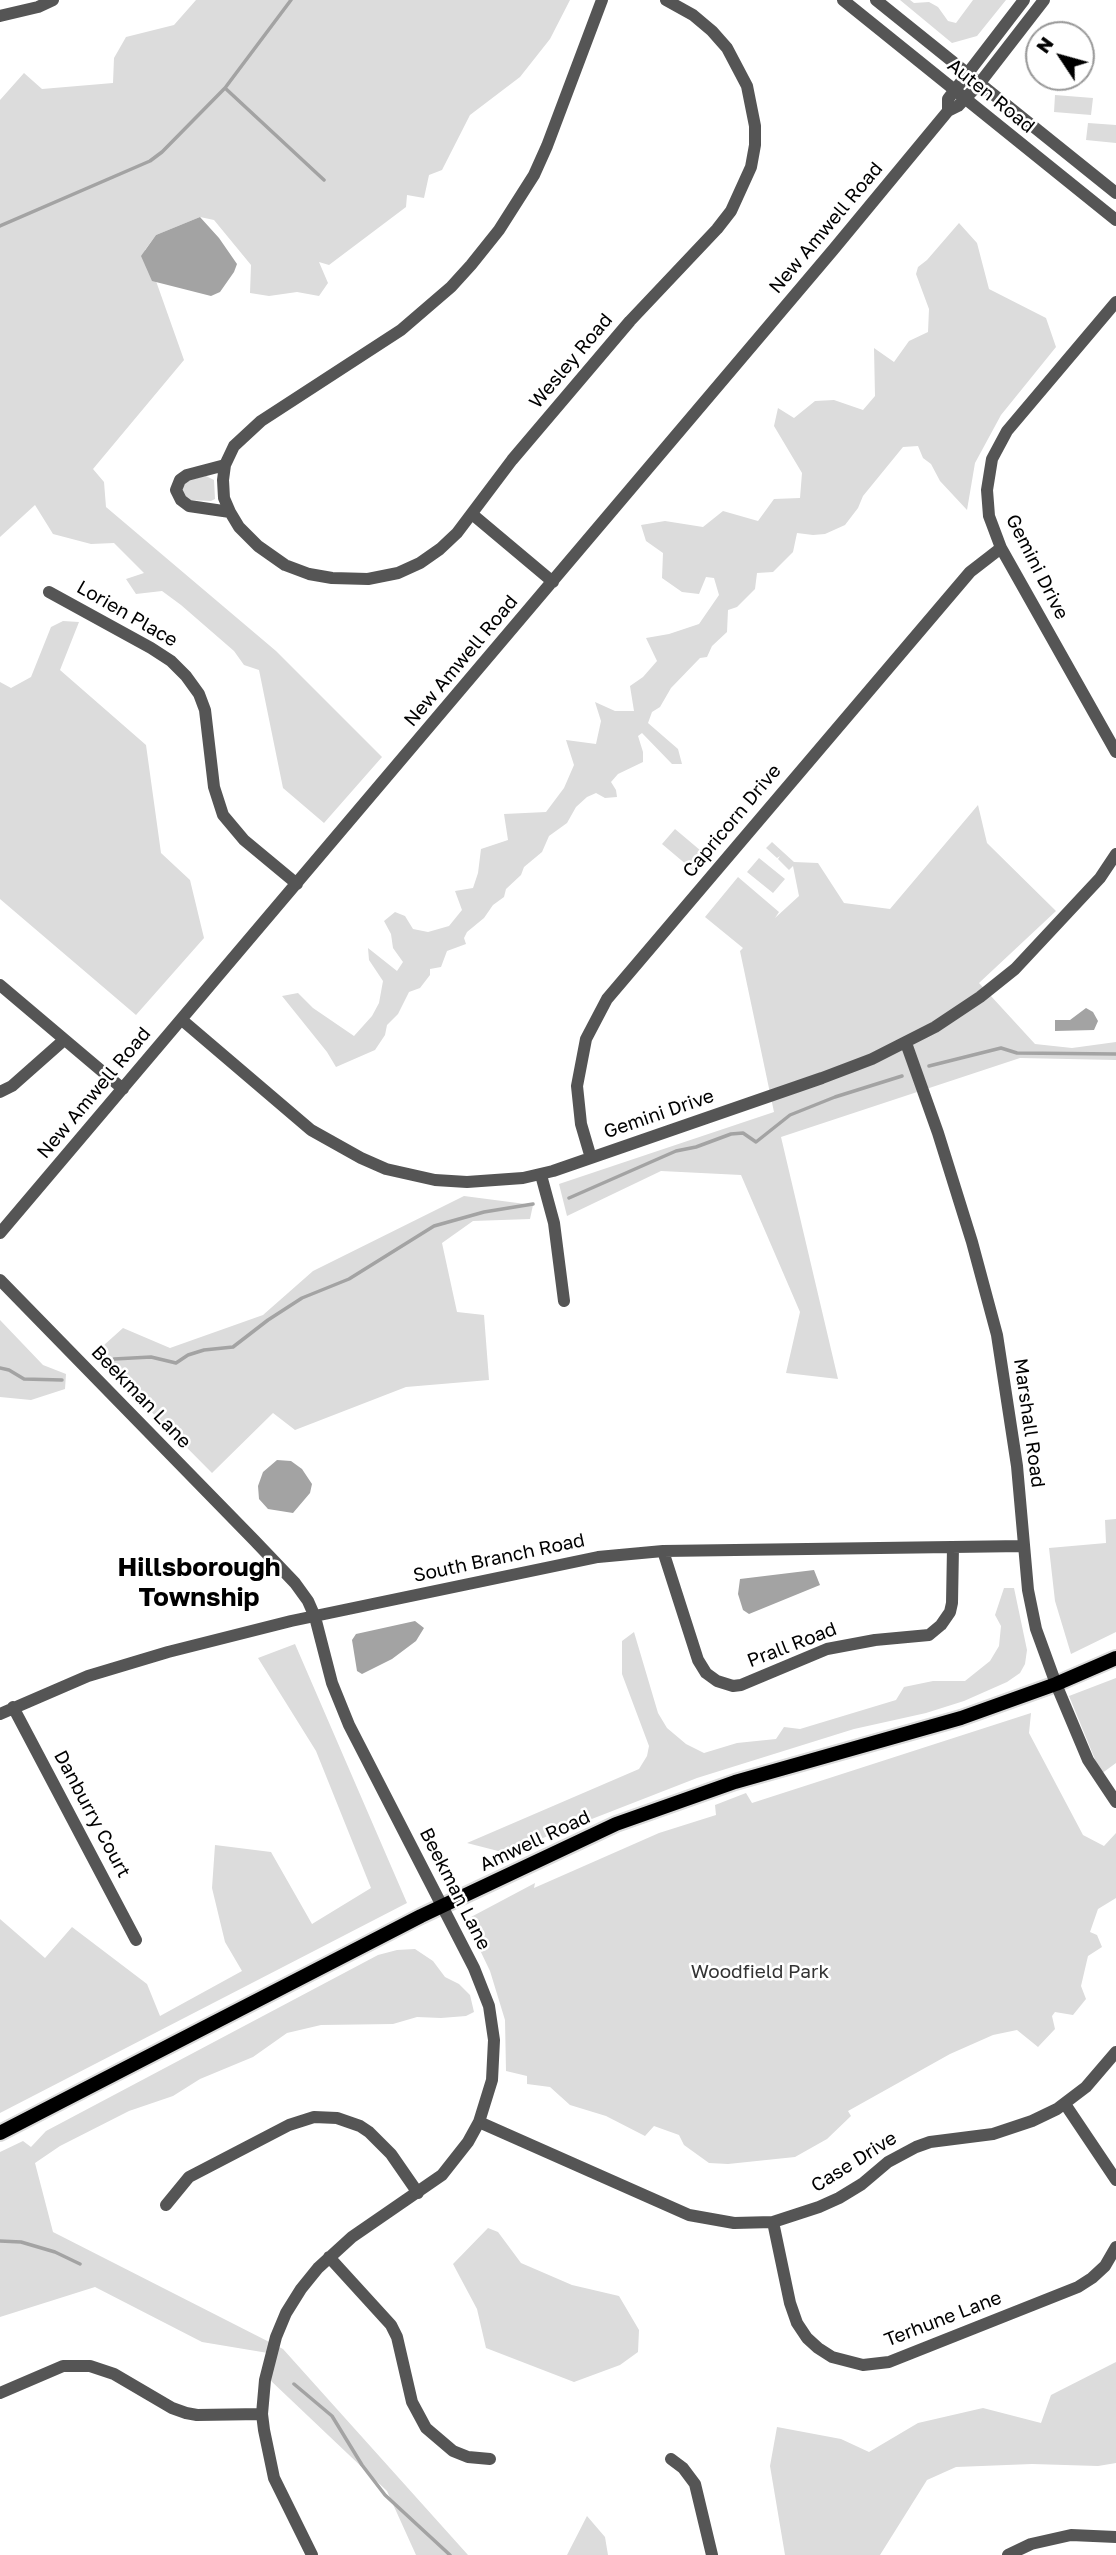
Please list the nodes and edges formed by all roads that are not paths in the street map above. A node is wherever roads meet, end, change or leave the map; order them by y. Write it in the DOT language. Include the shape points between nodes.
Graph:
graph roads {
  1 [pos="52,0"];
  2 [pos="602,0"];
  3 [pos="666,0"];
  4 [pos="843,0"];
  5 [pos="876,0"];
  6 [pos="1024,0"];
  7 [pos="1044,0"];
  8 [pos="0,16"];
  9 [pos="967,74"];
  10 [pos="979,84"];
  11 [pos="954,90"];
  12 [pos="965,99"];
  13 [pos="948,111"];
  14 [pos="1116,193"];
  15 [pos="1116,219"];
  16 [pos="1116,302"];
  17 [pos="225,465"];
  18 [pos="230,512"];
  19 [pos="472,514"];
  20 [pos="1001,548"];
  21 [pos="553,582"];
  22 [pos="49,592"];
  23 [pos="1116,752"];
  24 [pos="1116,854"];
  25 [pos="297,884"];
  26 [pos="0,985"];
  27 [pos="182,1020"];
  28 [pos="64,1040"];
  29 [pos="906,1043"];
  30 [pos="123,1089"];
  31 [pos="0,1092"];
  32 [pos="591,1158"];
  33 [pos="541,1175"];
  34 [pos="0,1233"];
  35 [pos="0,1280"];
  36 [pos="564,1301"];
  37 [pos="1024,1546"];
  38 [pos="953,1547"];
  39 [pos="663,1551"];
  40 [pos="315,1617"];
  41 [pos="1116,1658"];
  42 [pos="1056,1684"];
  43 [pos="13,1707"];
  44 [pos="0,1714"];
  45 [pos="1116,1802"];
  46 [pos="442,1906"];
  47 [pos="136,1940"];
  48 [pos="1116,2052"];
  49 [pos="1065,2104"];
  50 [pos="479,2122"];
  51 [pos="0,2133"];
  52 [pos="1116,2180"];
  53 [pos="418,2193"];
  54 [pos="166,2205"];
  55 [pos="773,2222"];
  56 [pos="1116,2247"];
  57 [pos="329,2257"];
  58 [pos="0,2393"];
  59 [pos="262,2414"];
  60 [pos="490,2459"];
  61 [pos="671,2459"];
  62 [pos="1116,2537"];
  63 [pos="312,2555"];
  64 [pos="712,2555"];
  65 [pos="1008,2555"];
  1 -- 8 [label="street"];
  2 -- 17 [label="street" via="547,146 499,230 427,309 261,421 234,446"];
  3 -- 19 [label="street, Wesley Road" via="712,32 739,68 755,125 751,167 731,211 717,229 630,321"];
  4 -- 11 [label="street, Auten Road"];
  5 -- 9 [label="street, Auten Road"];
  6 -- 9 [label="street, New Amwell Road"];
  7 -- 10 [label="street, New Amwell Road"];
  9 -- 10 [label="street, Auten Road"];
  9 -- 11 [label="street, New Amwell Road"];
  10 -- 12 [label="street, New Amwell Road"];
  10 -- 14 [label="street, Auten Road"];
  11 -- 12 [label="street, Auten Road"];
  11 -- 13 [label="street, New Amwell Road"];
  12 -- 13 [label="street, New Amwell Road"];
  12 -- 15 [label="street, Auten Road"];
  13 -- 21 [label="street, New Amwell Road"];
  16 -- 20 [label="street, Gemini Drive" via="997,447 988,476 988,504"];
  17 -- 18 [label="street, Wesley Road" via="223,489"];
  17 -- 18 [label="street" via="187,475 177,490 189,506"];
  18 -- 19 [label="street, Wesley Road" via="258,546 285,565 348,580 398,573 419,563 448,541"];
  19 -- 21 [label="street"];
  20 -- 23 [label="street, Gemini Drive"];
  20 -- 32 [label="street, Capricorn Drive" via="970,572 607,999 586,1039 577,1086"];
  21 -- 25 [label="street, New Amwell Road"];
  22 -- 25 [label="street, Lorien Place" via="151,648 186,676 205,710 214,787 223,815 244,840"];
  24 -- 29 [label="street, Gemini Drive" via="1100,878 1015,970 958,1013"];
  25 -- 27 [label="street, New Amwell Road"];
  26 -- 28 [label="street"];
  27 -- 30 [label="street, New Amwell Road"];
  27 -- 33 [label="street, Gemini Drive" via="311,1130 361,1158 410,1175 450,1182"];
  28 -- 30 [label="street"];
  28 -- 31 [label="street"];
  29 -- 32 [label="street, Gemini Drive" via="822,1078"];
  29 -- 37 [label="street, Marshall Road" via="972,1242 997,1335"];
  30 -- 34 [label="street, New Amwell Road"];
  32 -- 33 [label="street, Gemini Drive"];
  33 -- 36 [label="street" via="554,1223"];
  35 -- 40 [label="street, Beekman Lane" via="295,1583"];
  37 -- 38 [label="street, South Branch Road"];
  37 -- 42 [label="street, Marshall Road" via="1031,1610"];
  38 -- 39 [label="street, South Branch Road"];
  38 -- 39 [label="street, Prall Road" via="950,1612 929,1635 827,1649 733,1686 706,1673 698,1660"];
  39 -- 40 [label="street, South Branch Road" via="598,1557"];
  40 -- 43 [label="street, South Branch Road" via="121,1665"];
  40 -- 46 [label="street, Beekman Lane" via="332,1683 349,1725"];
  41 -- 42 [label="main road, Amwell Road"];
  42 -- 45 [label="street, Marshall Road" via="1088,1760"];
  42 -- 46 [label="main road, Amwell Road" via="948,1722 665,1805"];
  43 -- 44 [label="street, South Branch Road"];
  43 -- 47 [label="street, Danburry Court"];
  46 -- 50 [label="street, Beekman Lane" via="480,1981 493,2022 492,2080"];
  46 -- 51 [label="main road, Amwell Road"];
  48 -- 49 [label="street, Case Drive"];
  49 -- 52 [label="street"];
  49 -- 55 [label="street, Case Drive" via="1014,2128 916,2147 839,2198"];
  50 -- 53 [label="street, Beekman Lane" via="442,2175"];
  50 -- 55 [label="street, Case Drive" via="689,2215 734,2223"];
  53 -- 54 [label="street" via="369,2132 350,2122 314,2117 289,2125 189,2177"];
  53 -- 57 [label="street, Beekman Lane"];
  55 -- 56 [label="street, Terhune Lane" via="797,2323 832,2357 863,2365 889,2362 1077,2287 1105,2266"];
  57 -- 59 [label="street, Beekman Lane" via="286,2313 270,2358"];
  57 -- 60 [label="street" via="391,2325 412,2402 426,2428 453,2451"];
  58 -- 59 [label="street" via="63,2366 90,2366 186,2413"];
  59 -- 63 [label="street, Beekman Lane" via="274,2479"];
  61 -- 64 [label="street" via="695,2484"];
  62 -- 65 [label="street" via="1052,2538"];
}
